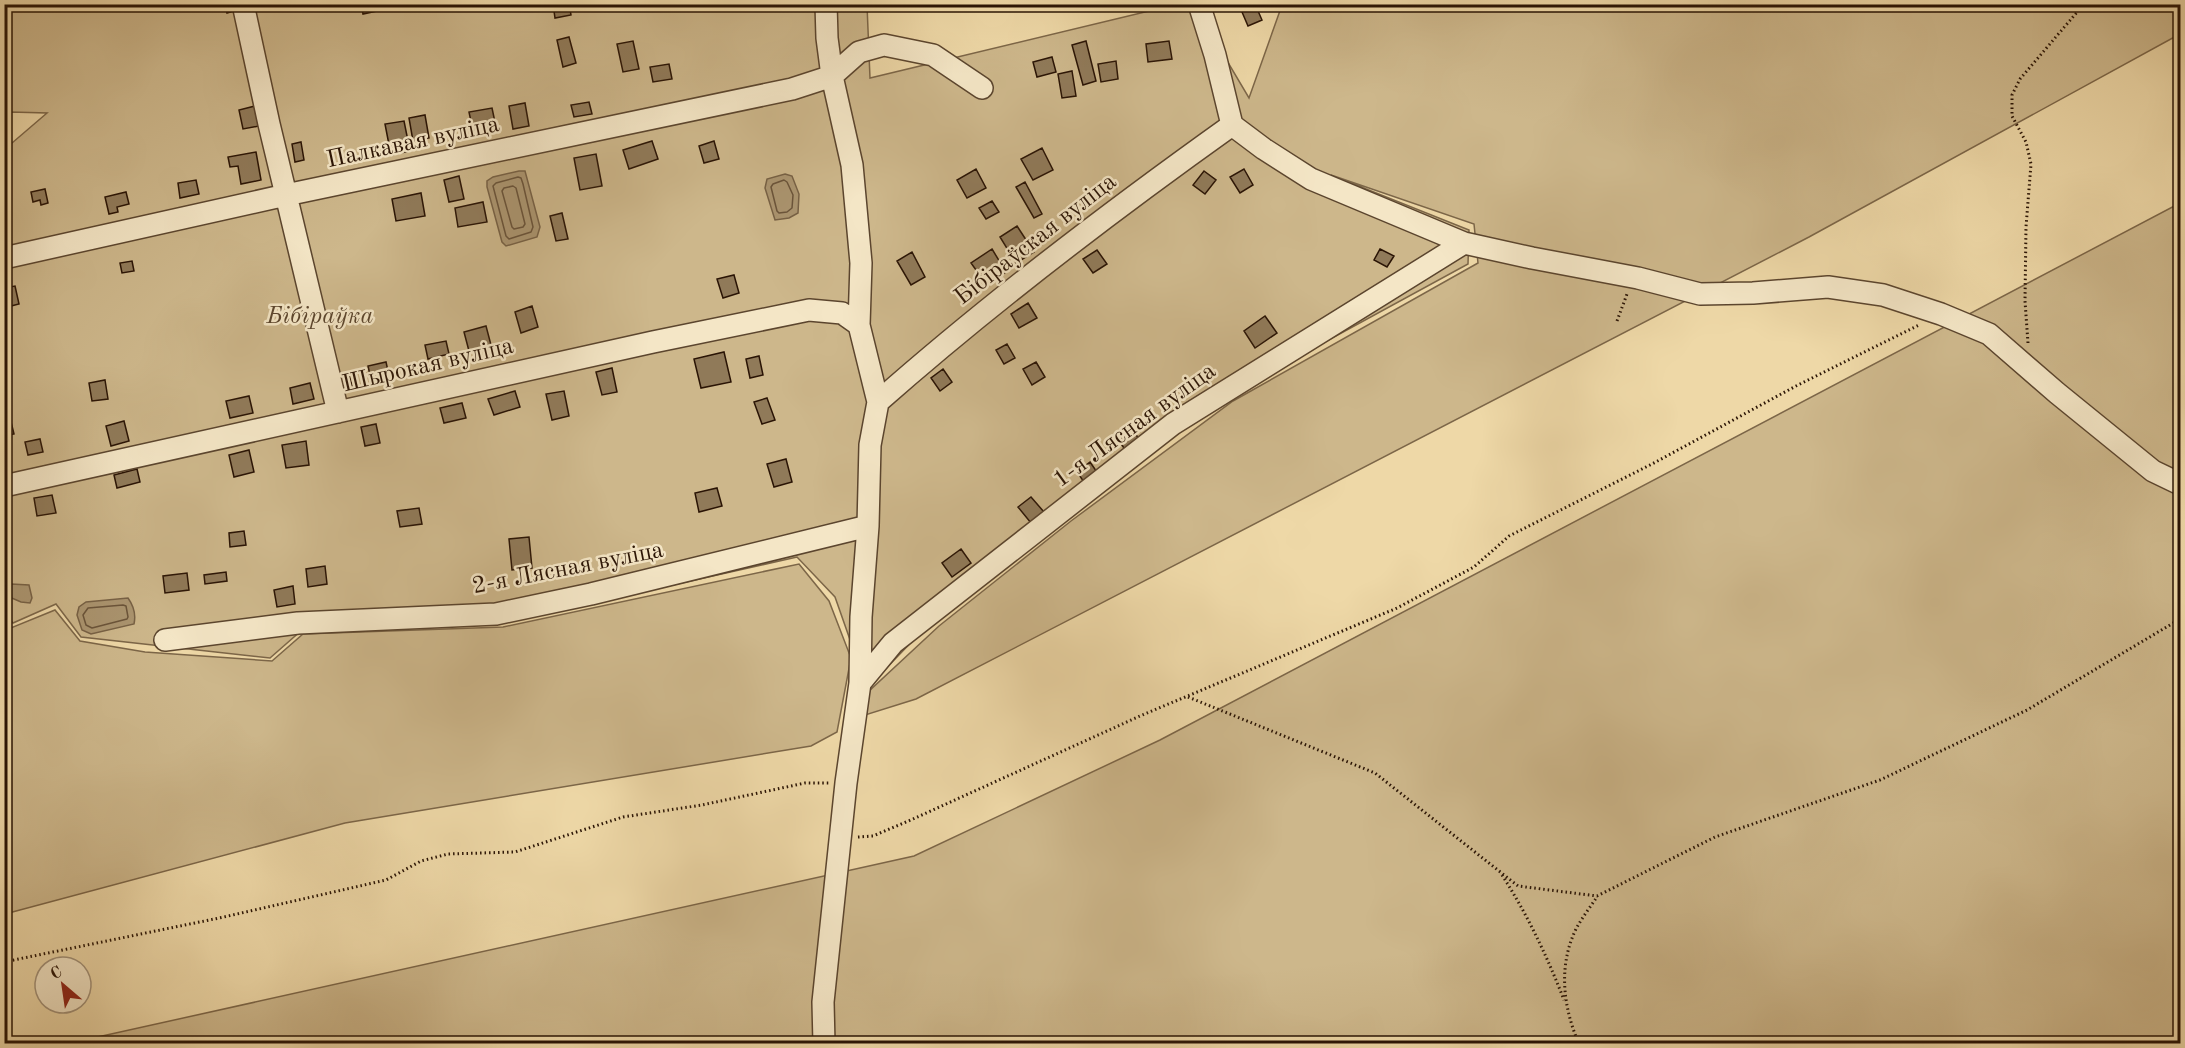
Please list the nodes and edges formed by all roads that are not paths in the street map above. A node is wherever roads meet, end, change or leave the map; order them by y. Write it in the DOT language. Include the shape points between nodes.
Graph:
graph roads {
  1 [pos="243,4"];
  2 [pos="826,4"];
  3 [pos="1199,4"];
  4 [pos="832,76"];
  5 [pos="982,88"];
  6 [pos="1232,125"];
  7 [pos="286,195"];
  8 [pos="1464,243"];
  9 [pos="4,258"];
  10 [pos="860,325"];
  11 [pos="878,402"];
  12 [pos="338,412"];
  13 [pos="2181,484"];
  14 [pos="4,486"];
  15 [pos="868,526"];
  16 [pos="861,617"];
  17 [pos="165,640"];
  18 [pos="892,643"];
  19 [pos="860,683"];
  20 [pos="824,1044"];
  1 -- 7 [label="street"];
  2 -- 4 [label="street"];
  3 -- 6 [label="street"];
  4 -- 5 [label="street" via="859,52 884,45 933,55"];
  4 -- 7 [label="street, Палкавая вуліца" via="792,89"];
  4 -- 10 [label="street" via="852,165 861,263"];
  6 -- 8 [label="street" via="1311,179"];
  6 -- 11 [label="street, Бібіраўская вуліца" via="940,347"];
  7 -- 9 [label="street, Палкавая вуліца"];
  7 -- 12 [label="street"];
  8 -- 13 [label="street" via="1700,294 1828,287 1883,295 1941,314 1989,334 2154,471"];
  8 -- 18 [label="street, 1-я Лясная вуліца" via="1173,424"];
  10 -- 11 [label="street"];
  10 -- 12 [label="street, Шырокая вуліца" via="842,313 809,310"];
  11 -- 15 [label="street" via="870,445"];
  12 -- 14 [label="street, Шырокая вуліца"];
  15 -- 16 [label="street"];
  15 -- 17 [label="street, 2-я Лясная вуліца" via="496,615 298,623"];
  16 -- 18 [label="street"];
  16 -- 19 [label="street"];
  18 -- 19 [label="street, 1-я Лясная вуліца"];
  19 -- 20 [label="street" via="823,1002"];
}
